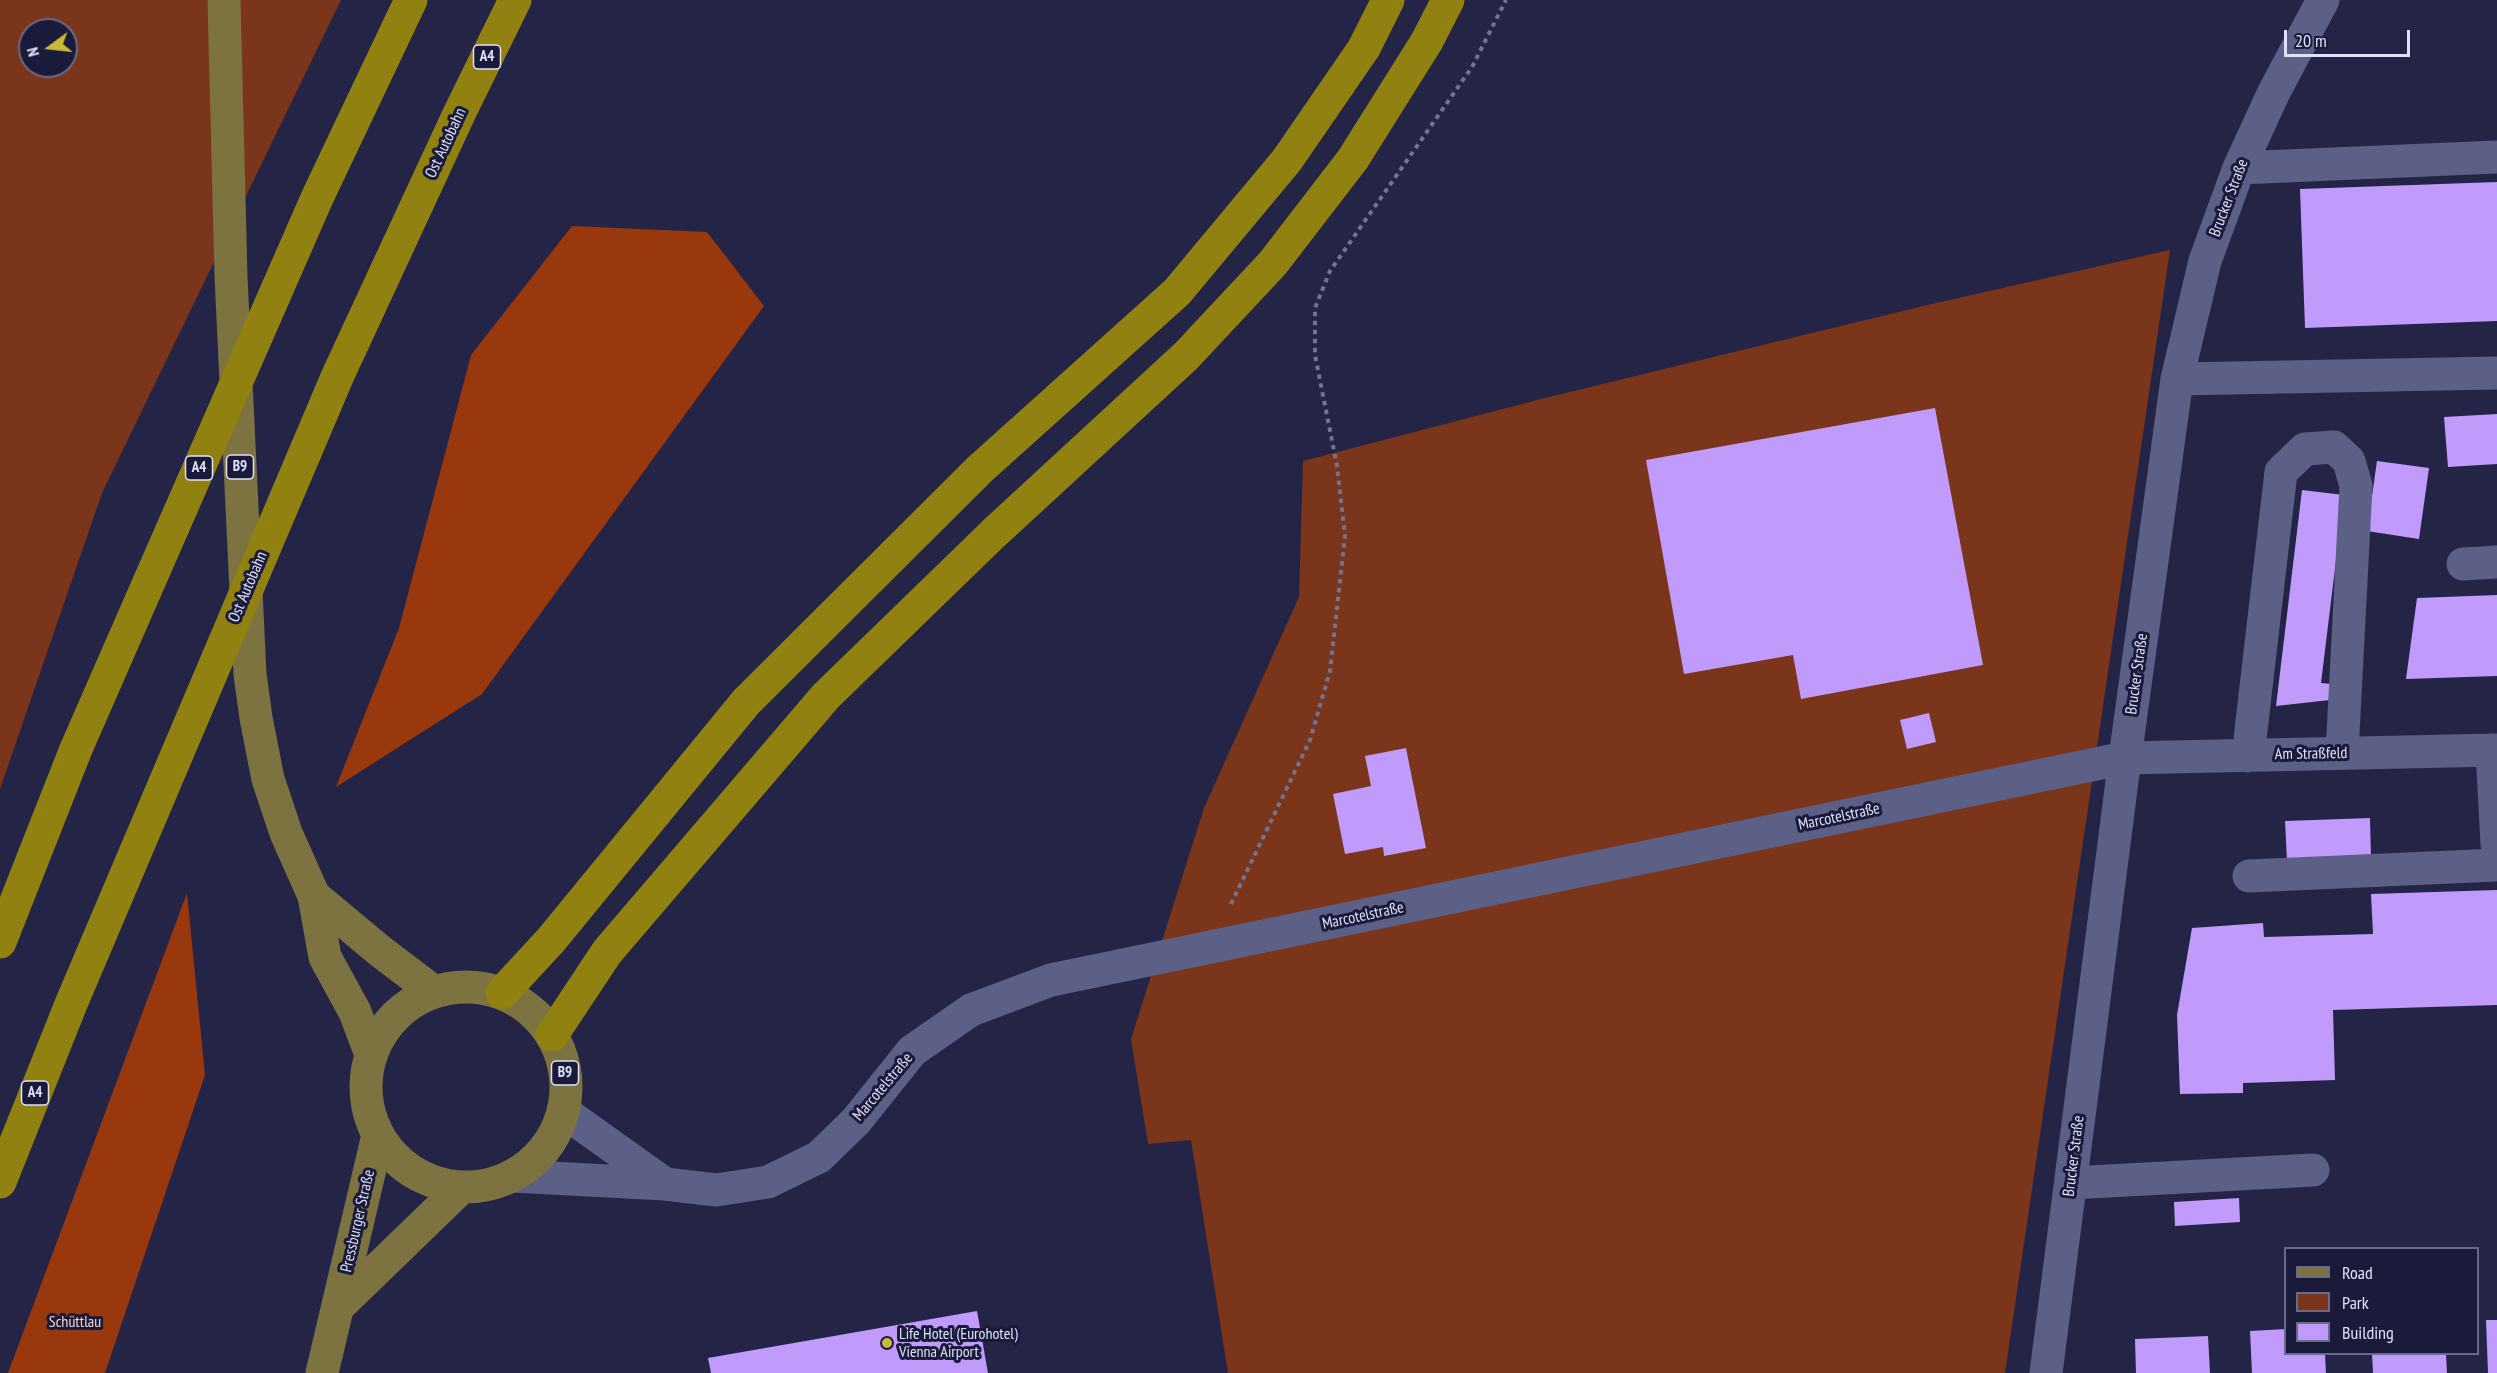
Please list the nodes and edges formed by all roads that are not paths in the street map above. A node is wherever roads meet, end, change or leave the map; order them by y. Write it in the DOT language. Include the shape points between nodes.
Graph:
graph roads {
  1 [pos="224,0"];
  2 [pos="411,0"];
  3 [pos="515,0"];
  4 [pos="1388,0"];
  5 [pos="1448,0"];
  6 [pos="2323,0"];
  7 [pos="2497,157"];
  8 [pos="2239,168"];
  9 [pos="2497,373"];
  10 [pos="2177,379"];
  11 [pos="2497,562"];
  12 [pos="2463,564"];
  13 [pos="2494,750"];
  14 [pos="2342,753"];
  15 [pos="2248,756"];
  16 [pos="2125,758"];
  17 [pos="2497,844"];
  18 [pos="2497,865"];
  19 [pos="2249,876"];
  20 [pos="314,896"];
  21 [pos="0,942"];
  22 [pos="434,992"];
  23 [pos="502,993"];
  24 [pos="552,1035"];
  25 [pos="371,1055"];
  26 [pos="564,1112"];
  27 [pos="378,1135"];
  28 [pos="2313,1170"];
  29 [pos="513,1176"];
  30 [pos="0,1182"];
  31 [pos="2071,1183"];
  32 [pos="665,1184"];
  33 [pos="462,1187"];
  34 [pos="338,1307"];
  35 [pos="322,1373"];
  36 [pos="2046,1373"];
  1 -- 20 [label="main road, B9" via="231,289 250,675 268,779 286,833"];
  2 -- 21 [label="highway, A4" via="317,198 81,738"];
  3 -- 30 [label="highway, Ost Autobahn / A4" via="338,375 71,1004"];
  4 -- 23 [label="highway" via="1364,48 1287,160 1177,292 980,470 746,702 552,940"];
  5 -- 24 [label="highway" via="1427,41 1353,159 1273,263 1186,356 994,532 826,696 607,952"];
  6 -- 8 [label="street, Brucker Straße"];
  7 -- 8 [label="street"];
  8 -- 10 [label="street, Brucker Straße" via="2205,261"];
  9 -- 10 [label="street"];
  10 -- 16 [label="street, Brucker Straße"];
  11 -- 12 [label="street"];
  13 -- 14 [label="street, Am Straßfeld"];
  13 -- 17 [label="street"];
  14 -- 15 [label="street, Am Straßfeld"];
  14 -- 15 [label="street" via="2356,486 2349,461 2334,447 2305,449 2281,472"];
  15 -- 16 [label="street, Am Straßfeld"];
  16 -- 31 [label="street, Brucker Straße"];
  16 -- 32 [label="street, Marcotelstraße" via="1051,980 971,1010 912,1051 856,1121 819,1157 768,1182 716,1190"];
  18 -- 19 [label="street"];
  20 -- 22 [label="main road, B9"];
  20 -- 25 [label="main road, B9" via="326,957 355,1012"];
  22 -- 23 [label="main road, B9" via="479,987"];
  22 -- 25 [label="main road, B9" via="414,1001 396,1016"];
  23 -- 24 [label="main road, B9" via="530,1010"];
  24 -- 26 [label="main road, B9" via="567,1086"];
  25 -- 27 [label="main road, B9" via="367,1095"];
  26 -- 29 [label="main road, B9" via="553,1138 536,1160"];
  26 -- 32 [label="street, Marcotelstraße"];
  27 -- 33 [label="main road, B9" via="393,1156 414,1172 437,1183"];
  27 -- 34 [label="main road, Pressburger Straße"];
  28 -- 31 [label="street"];
  29 -- 32 [label="street, Marcotelstraße"];
  29 -- 33 [label="main road, B9" via="488,1185"];
  31 -- 36 [label="street, Brucker Straße"];
  33 -- 34 [label="main road, Pressburger Straße"];
  34 -- 35 [label="main road, Pressburger Straße"];
}
